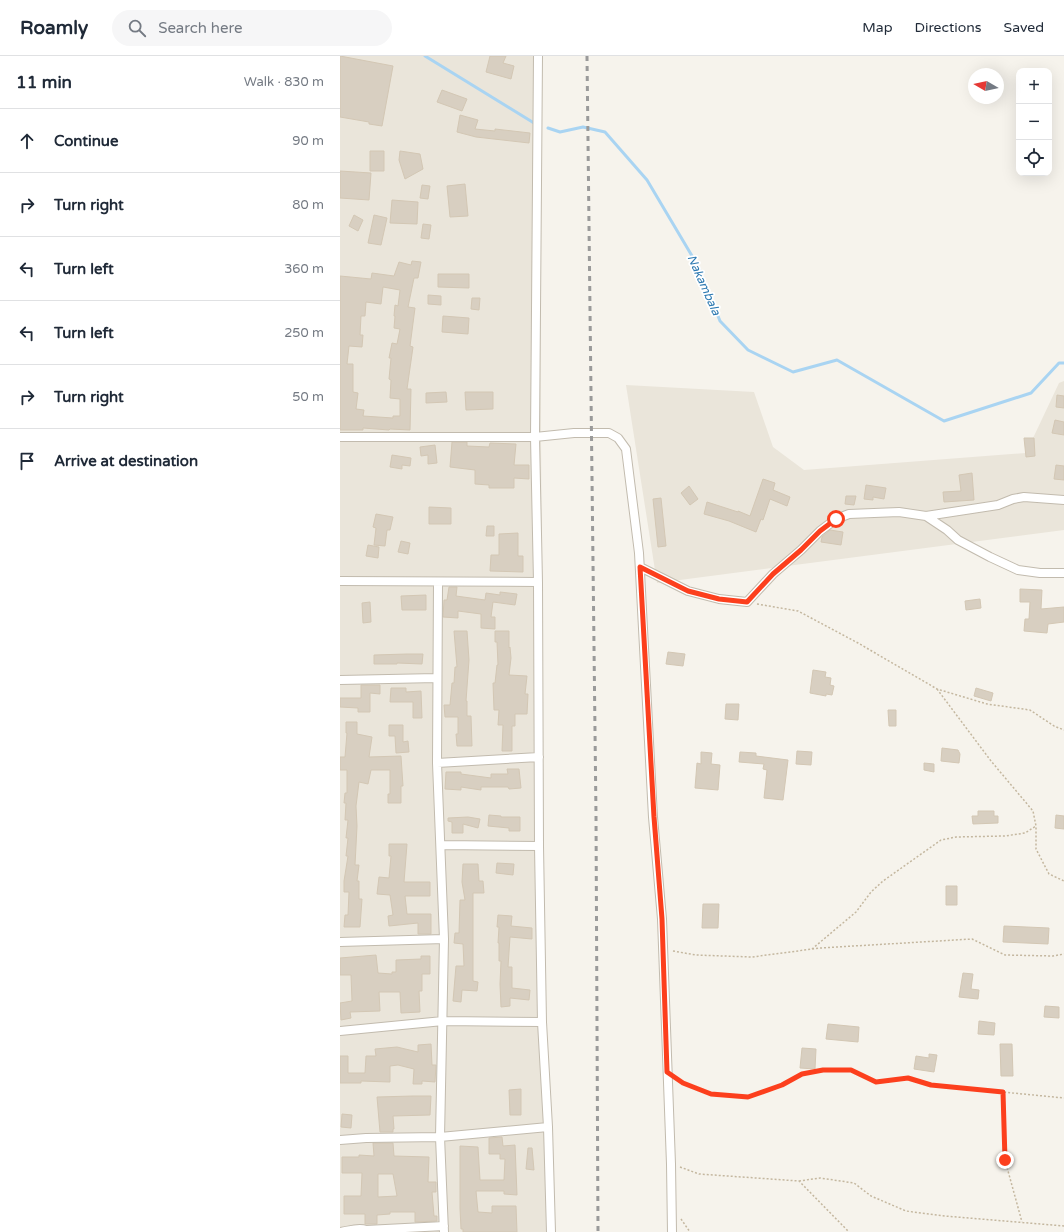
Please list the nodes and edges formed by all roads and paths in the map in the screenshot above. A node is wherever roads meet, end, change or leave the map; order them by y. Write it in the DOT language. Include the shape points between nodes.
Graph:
graph roads {
  1 [pos="538,56"];
  2 [pos="340,437"];
  3 [pos="535,437"];
  4 [pos="1064,500"];
  5 [pos="926,516"];
  6 [pos="640,567"];
  7 [pos="1064,573"];
  8 [pos="340,582"];
  9 [pos="538,582"];
  10 [pos="438,583"];
  11 [pos="747,602"];
  12 [pos="436,678"];
  13 [pos="340,680"];
  14 [pos="937,689"];
  15 [pos="1064,730"];
  16 [pos="539,757"];
  17 [pos="437,763"];
  18 [pos="1036,826"];
  19 [pos="441,845"];
  20 [pos="539,846"];
  21 [pos="1064,881"];
  22 [pos="444,939"];
  23 [pos="340,942"];
  24 [pos="663,949"];
  25 [pos="812,949"];
  26 [pos="1064,954"];
  27 [pos="443,1021"];
  28 [pos="542,1022"];
  29 [pos="340,1031"];
  30 [pos="667,1072"];
  31 [pos="1003,1092"];
  32 [pos="1064,1098"];
  33 [pos="548,1127"];
  34 [pos="440,1137"];
  35 [pos="340,1140"];
  36 [pos="671,1164"];
  37 [pos="800,1181"];
  38 [pos="1022,1222"];
  39 [pos="1064,1226"];
  40 [pos="444,1229"];
  41 [pos="360,1230"];
  42 [pos="340,1232"];
  43 [pos="551,1232"];
  44 [pos="672,1232"];
  45 [pos="849,1232"];
  1 -- 3 [label="street"];
  2 -- 3 [label="street"];
  3 -- 6 [label="street" via="609,433 622,442 626,448"];
  3 -- 9 [label="street"];
  4 -- 5 [label="street" via="1024,497 998,505"];
  5 -- 7 [label="street" via="958,540 1018,570"];
  5 -- 11 [label="street" via="899,512 865,513 849,514 836,519 773,574"];
  6 -- 11 [label="street" via="688,591 719,599"];
  6 -- 24 [label="street" via="648,736"];
  8 -- 10 [label="street"];
  9 -- 10 [label="street"];
  9 -- 16 [label="street"];
  10 -- 12 [label="street"];
  11 -- 14 [label="path" via="798,611"];
  12 -- 13 [label="street"];
  12 -- 17 [label="street"];
  14 -- 15 [label="path" via="987,704 1030,710"];
  14 -- 18 [label="path" via="1033,812"];
  16 -- 17 [label="street"];
  16 -- 20 [label="street"];
  17 -- 19 [label="street"];
  18 -- 21 [label="path" via="1036,849 1049,874"];
  18 -- 25 [label="path" via="1025,833 1005,836 956,837 941,840 883,881 856,912"];
  19 -- 20 [label="street"];
  19 -- 22 [label="street"];
  20 -- 28 [label="street"];
  22 -- 23 [label="street"];
  22 -- 27 [label="street"];
  24 -- 25 [label="path" via="696,955 752,957"];
  24 -- 30 [label="street"];
  25 -- 26 [label="path" via="972,939 1005,955"];
  27 -- 28 [label="street"];
  27 -- 29 [label="street"];
  27 -- 34 [label="street"];
  28 -- 33 [label="street"];
  30 -- 31 [label="path" via="683,1083 711,1094 748,1097 782,1085 802,1074 823,1070 851,1070 876,1082 908,1078 931,1085"];
  30 -- 36 [label="street"];
  31 -- 32 [label="path"];
  31 -- 38 [label="path" via="1005,1160"];
  33 -- 34 [label="street"];
  33 -- 43 [label="street"];
  34 -- 35 [label="street"];
  34 -- 40 [label="street"];
  36 -- 37 [label="path" via="699,1174"];
  36 -- 44 [label="street"];
  37 -- 38 [label="path" via="820,1178 854,1183 871,1196 906,1211"];
  37 -- 45 [label="path"];
  38 -- 39 [label="path"];
  40 -- 41 [label="street"];
  41 -- 42 [label="street"];
}
